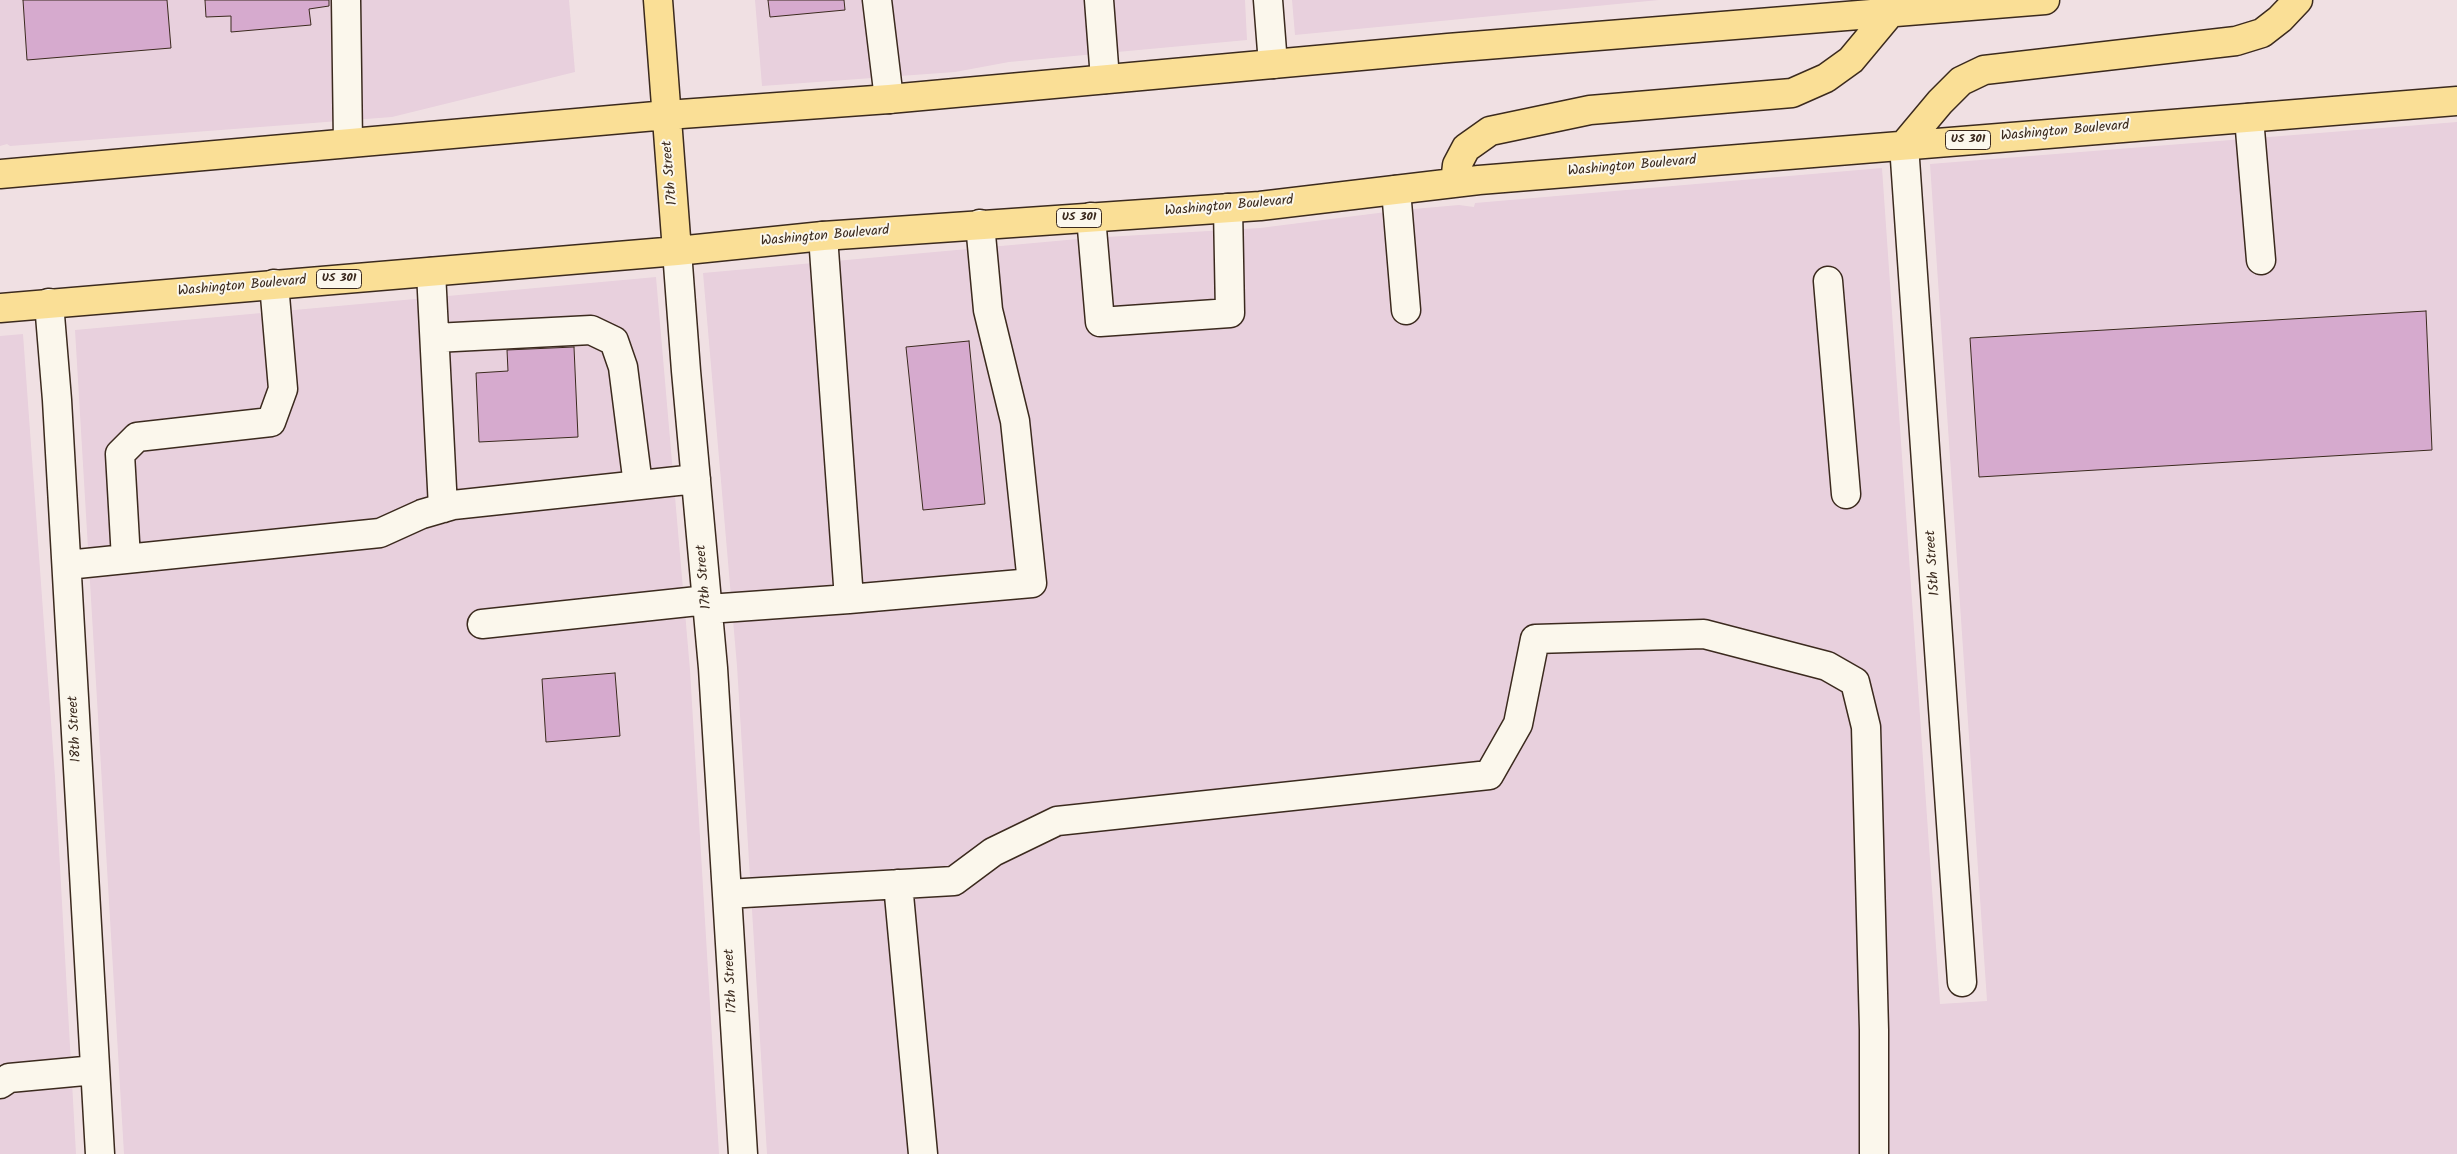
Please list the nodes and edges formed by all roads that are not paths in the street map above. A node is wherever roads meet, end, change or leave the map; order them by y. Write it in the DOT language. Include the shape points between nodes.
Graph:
graph roads {
  1 [pos="346,0"];
  2 [pos="658,0"];
  3 [pos="877,0"];
  4 [pos="1100,0"];
  5 [pos="1268,0"];
  6 [pos="2045,0"];
  7 [pos="2298,0"];
  8 [pos="1891,6"];
  9 [pos="1273,64"];
  10 [pos="1105,79"];
  11 [pos="889,99"];
  12 [pos="2457,101"];
  13 [pos="667,115"];
  14 [pos="2249,118"];
  15 [pos="348,142"];
  16 [pos="1904,145"];
  17 [pos="3,177"];
  18 [pos="1454,183"];
  19 [pos="1396,190"];
  20 [pos="1228,208"];
  21 [pos="1091,217"];
  22 [pos="980,224"];
  23 [pos="823,236"];
  24 [pos="678,251"];
  25 [pos="2261,260"];
  26 [pos="432,272"];
  27 [pos="1828,281"];
  28 [pos="274,284"];
  29 [pos="49,303"];
  30 [pos="0,308"];
  31 [pos="1406,310"];
  32 [pos="435,338"];
  33 [pos="696,480"];
  34 [pos="638,485"];
  35 [pos="1846,494"];
  36 [pos="443,508"];
  37 [pos="126,559"];
  38 [pos="67,565"];
  39 [pos="849,599"];
  40 [pos="708,604"];
  41 [pos="482,624"];
  42 [pos="898,884"];
  43 [pos="727,894"];
  44 [pos="1962,982"];
  45 [pos="95,1070"];
  46 [pos="0,1084"];
  47 [pos="100,1154"];
  48 [pos="743,1154"];
  49 [pos="923,1154"];
  50 [pos="1874,1154"];
  1 -- 15 [label="street"];
  2 -- 13 [label="main road, 17th Street"];
  3 -- 11 [label="street"];
  4 -- 10 [label="street"];
  5 -- 9 [label="street"];
  6 -- 8 [label="main road"];
  7 -- 16 [label="main road" via="2262,33 2236,41 1984,70 1961,82"];
  8 -- 9 [label="main road"];
  8 -- 18 [label="main road" via="1851,60 1826,78 1792,93 1590,110 1490,131 1466,148 1457,165"];
  9 -- 10 [label="main road"];
  10 -- 11 [label="main road"];
  11 -- 13 [label="main road"];
  12 -- 14 [label="main road, Washington Boulevard / US 301"];
  13 -- 15 [label="main road"];
  13 -- 24 [label="main road, 17th Street"];
  14 -- 16 [label="main road, Washington Boulevard / US 301"];
  14 -- 25 [label="street"];
  15 -- 17 [label="main road"];
  16 -- 18 [label="main road, Washington Boulevard / US 301"];
  16 -- 44 [label="street, 15th Street"];
  18 -- 19 [label="main road, Washington Boulevard / US 301"];
  19 -- 20 [label="main road, Washington Boulevard / US 301"];
  19 -- 31 [label="street"];
  20 -- 21 [label="main road, Washington Boulevard / US 301"];
  20 -- 21 [label="street" via="1230,313 1100,322"];
  21 -- 22 [label="main road, Washington Boulevard / US 301"];
  22 -- 23 [label="main road, Washington Boulevard / US 301"];
  22 -- 39 [label="street" via="988,310 1015,421 1032,583"];
  23 -- 24 [label="main road, Washington Boulevard / US 301"];
  23 -- 39 [label="street"];
  24 -- 26 [label="main road, Washington Boulevard / US 301"];
  24 -- 33 [label="street, 17th Street"];
  26 -- 28 [label="main road, Washington Boulevard / US 301"];
  26 -- 32 [label="street"];
  27 -- 35 [label="street"];
  28 -- 29 [label="main road, Washington Boulevard / US 301"];
  28 -- 37 [label="street" via="283,389 271,422 137,437 120,454"];
  29 -- 30 [label="main road, Washington Boulevard / US 301"];
  29 -- 38 [label="street, 18th Street"];
  32 -- 34 [label="street" via="590,330 614,341 623,367"];
  32 -- 36 [label="street"];
  33 -- 34 [label="street"];
  33 -- 40 [label="street, 17th Street"];
  34 -- 36 [label="street"];
  36 -- 37 [label="street" via="380,532"];
  37 -- 38 [label="street"];
  38 -- 45 [label="street, 18th Street"];
  39 -- 40 [label="street"];
  40 -- 41 [label="street"];
  40 -- 43 [label="street, 17th Street"];
  42 -- 43 [label="street"];
  42 -- 49 [label="street"];
  42 -- 50 [label="street" via="954,881 993,852 1057,821 1489,775 1518,724 1535,639 1704,634 1827,666 1855,682 1866,727"];
  43 -- 48 [label="street, 17th Street"];
  45 -- 46 [label="street" via="9,1078"];
  45 -- 47 [label="street, 18th Street"];
}
